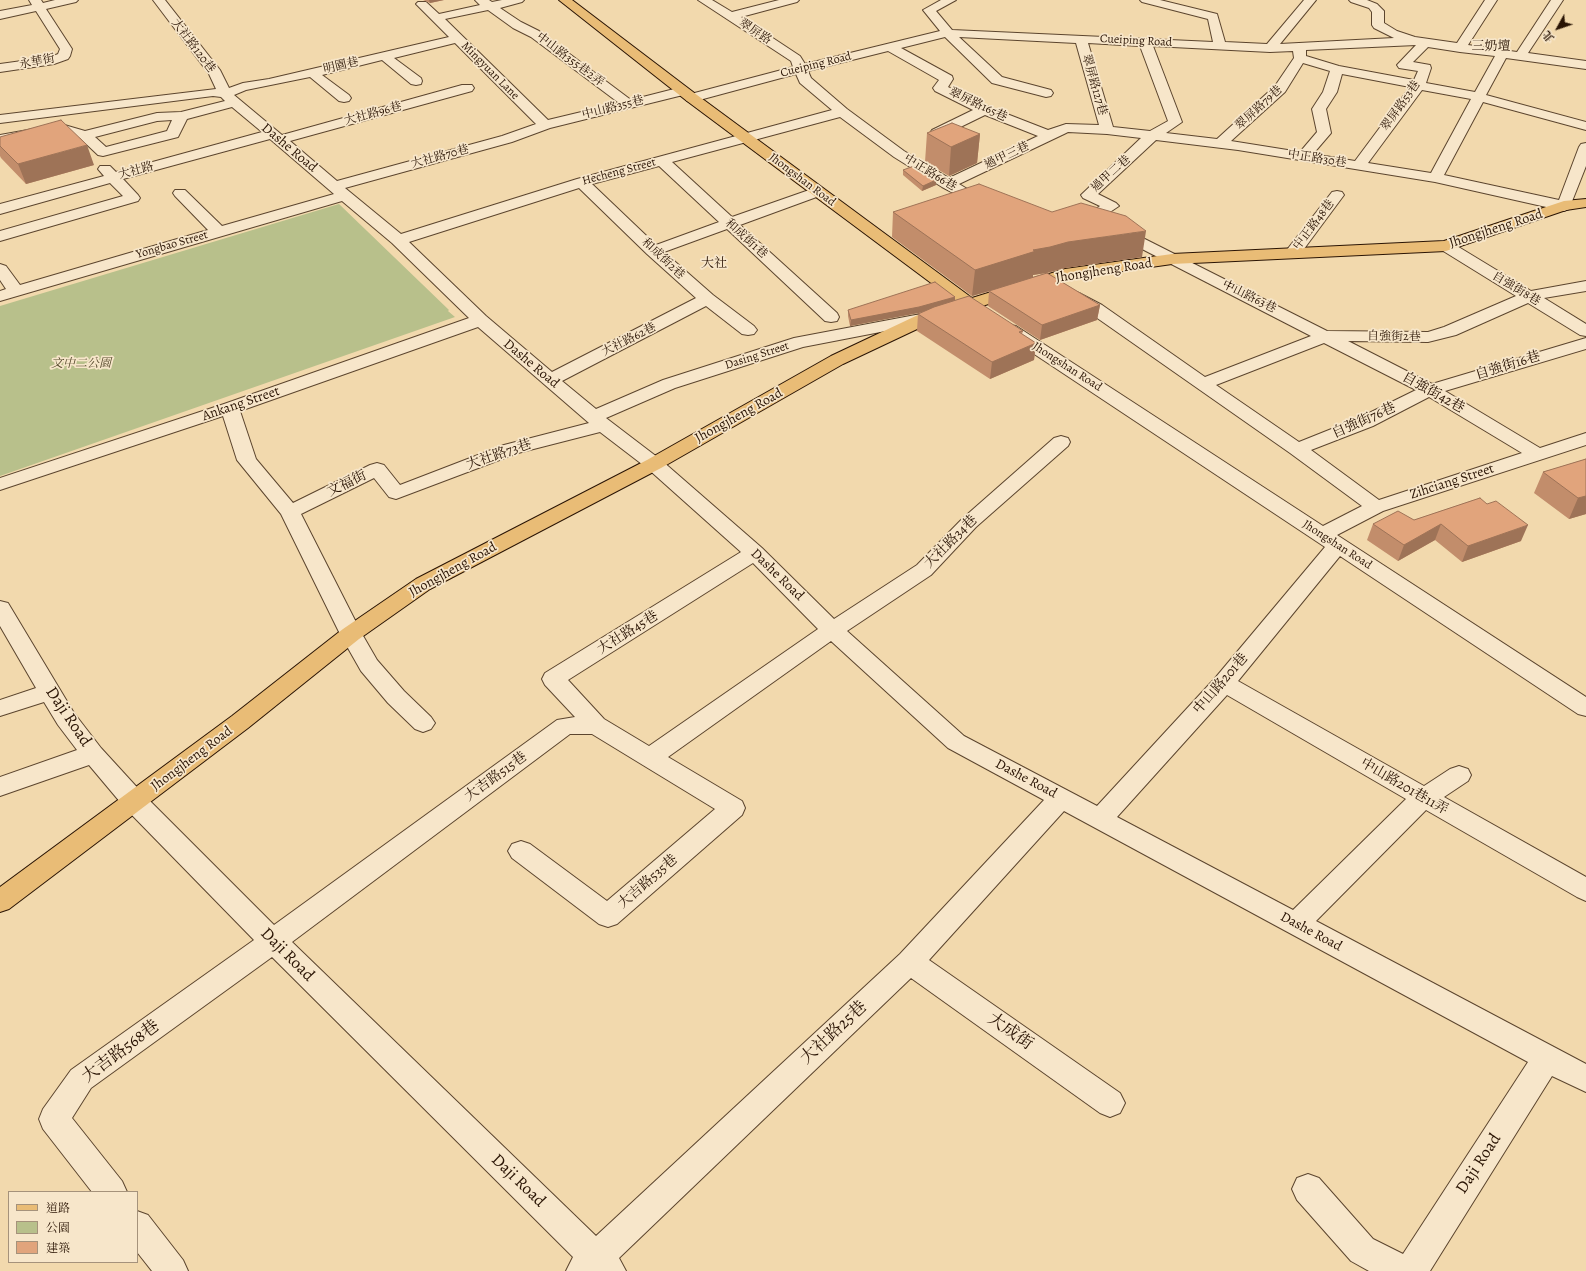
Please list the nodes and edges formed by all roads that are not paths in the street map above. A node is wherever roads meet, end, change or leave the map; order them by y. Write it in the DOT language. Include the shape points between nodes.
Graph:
graph roads {
  1 [pos="72,0"];
  2 [pos="159,0"];
  3 [pos="518,0"];
  4 [pos="565,0"];
  5 [pos="704,0"];
  6 [pos="793,0"];
  7 [pos="950,0"];
  8 [pos="1146,0"];
  9 [pos="1310,0"];
  10 [pos="1355,0"];
  11 [pos="1491,0"];
  12 [pos="1557,0"];
  13 [pos="37,3"];
  14 [pos="485,3"];
  15 [pos="1374,3"];
  16 [pos="422,4"];
  17 [pos="0,14"];
  18 [pos="732,16"];
  19 [pos="435,18"];
  20 [pos="948,33"];
  21 [pos="458,39"];
  22 [pos="1081,39"];
  23 [pos="1145,42"];
  24 [pos="1420,42"];
  25 [pos="1220,45"];
  26 [pos="888,47"];
  27 [pos="1270,48"];
  28 [pos="1460,48"];
  29 [pos="1299,53"];
  30 [pos="1502,54"];
  31 [pos="384,56"];
  32 [pos="1520,56"];
  33 [pos="1586,65"];
  34 [pos="0,68"];
  35 [pos="800,69"];
  36 [pos="1337,69"];
  37 [pos="312,73"];
  38 [pos="416,81"];
  39 [pos="1419,85"];
  40 [pos="467,88"];
  41 [pos="1046,93"];
  42 [pos="687,94"];
  43 [pos="1479,97"];
  44 [pos="230,98"];
  45 [pos="344,98"];
  46 [pos="630,105"];
  47 [pos="984,110"];
  48 [pos="842,112"];
  49 [pos="181,116"];
  50 [pos="0,119"];
  51 [pos="544,125"];
  52 [pos="1586,126"];
  53 [pos="1066,128"];
  54 [pos="1107,130"];
  55 [pos="937,133"];
  56 [pos="85,135"];
  57 [pos="1152,136"];
  58 [pos="276,137"];
  59 [pos="745,137"];
  60 [pos="0,139"];
  61 [pos="1220,144"];
  62 [pos="1586,147"];
  63 [pos="1303,157"];
  64 [pos="661,160"];
  65 [pos="99,162"];
  66 [pos="1358,166"];
  67 [pos="113,177"];
  68 [pos="1434,178"];
  69 [pos="582,182"];
  70 [pos="947,184"];
  71 [pos="339,190"];
  72 [pos="818,192"];
  73 [pos="180,193"];
  74 [pos="1337,195"];
  75 [pos="1586,203"];
  76 [pos="1564,206"];
  77 [pos="0,209"];
  78 [pos="996,210"];
  79 [pos="728,224"];
  80 [pos="219,232"];
  81 [pos="0,236"];
  82 [pos="398,240"];
  83 [pos="1446,246"];
  84 [pos="653,251"];
  85 [pos="1292,254"];
  86 [pos="1172,260"];
  87 [pos="0,269"];
  88 [pos="1046,280"];
  89 [pos="1586,286"];
  90 [pos="16,291"];
  91 [pos="0,296"];
  92 [pos="1529,296"];
  93 [pos="707,300"];
  94 [pos="970,304"];
  95 [pos="831,317"];
  96 [pos="926,318"];
  97 [pos="480,320"];
  98 [pos="748,330"];
  99 [pos="1586,331"];
  100 [pos="1326,336"];
  101 [pos="1586,343"];
  102 [pos="551,380"];
  103 [pos="1202,384"];
  104 [pos="1430,390"];
  105 [pos="230,408"];
  106 [pos="599,421"];
  107 [pos="1586,439"];
  108 [pos="1062,442"];
  109 [pos="1297,449"];
  110 [pos="1537,454"];
  111 [pos="654,464"];
  112 [pos="0,484"];
  113 [pos="396,493"];
  114 [pos="1376,507"];
  115 [pos="290,512"];
  116 [pos="1330,540"];
  117 [pos="755,553"];
  118 [pos="0,608"];
  119 [pos="832,630"];
  120 [pos="351,634"];
  121 [pos="1224,682"];
  122 [pos="50,692"];
  123 [pos="0,708"];
  124 [pos="1586,708"];
  125 [pos="423,723"];
  126 [pos="596,725"];
  127 [pos="93,754"];
  128 [pos="650,757"];
  129 [pos="1459,775"];
  130 [pos="0,787"];
  131 [pos="1061,798"];
  132 [pos="1423,798"];
  133 [pos="135,802"];
  134 [pos="1100,819"];
  135 [pos="521,851"];
  136 [pos="1586,890"];
  137 [pos="0,901"];
  138 [pos="1296,924"];
  139 [pos="273,941"];
  140 [pos="910,962"];
  141 [pos="1547,1058"];
  142 [pos="1586,1078"];
  143 [pos="1110,1103"];
  144 [pos="1308,1189"];
  145 [pos="110,1191"];
  146 [pos="138,1227"];
  147 [pos="596,1266"];
  148 [pos="172,1271"];
  149 [pos="1401,1271"];
  150 [pos="1411,1271"];
  1 -- 13 [label="street"];
  2 -- 44 [label="street, 大社路120巷" via="215,73"];
  3 -- 14 [label="street"];
  4 -- 42 [label="main road, Jhongshan Road"];
  5 -- 18 [label="street, 翠屏路"];
  6 -- 18 [label="street"];
  7 -- 20 [label="street" via="929,10"];
  8 -- 25 [label="street" via="1213,17"];
  9 -- 27 [label="street"];
  10 -- 15 [label="street"];
  11 -- 28 [label="street"];
  12 -- 32 [label="street"];
  13 -- 17 [label="street"];
  13 -- 34 [label="street, 永華街" via="66,50 64,56 54,60"];
  14 -- 19 [label="street"];
  14 -- 46 [label="street, 中山路355巷2弄" via="535,34"];
  15 -- 24 [label="street" via="1378,10 1378,25 1393,34"];
  16 -- 19 [label="street, Mingyuan Lane"];
  18 -- 35 [label="street, 翠屏路" via="796,59"];
  19 -- 21 [label="street, Mingyuan Lane"];
  20 -- 22 [label="street, Cueiping Road"];
  20 -- 26 [label="street, Cueiping Road"];
  20 -- 41 [label="street" via="997,80"];
  21 -- 31 [label="street, 明園巷"];
  21 -- 51 [label="street, Mingyuan Lane"];
  22 -- 23 [label="street, Cueiping Road"];
  22 -- 54 [label="street, 翠屏路127巷"];
  23 -- 25 [label="street, Cueiping Road"];
  23 -- 57 [label="street" via="1175,122"];
  24 -- 28 [label="street, Cueiping Road"];
  24 -- 29 [label="street, Cueiping Road"];
  24 -- 39 [label="street, 翠屏路53巷" via="1403,64 1425,68"];
  25 -- 27 [label="street, Cueiping Road"];
  26 -- 35 [label="street, Cueiping Road"];
  26 -- 47 [label="street, 翠屏路165巷" via="947,79 940,88"];
  27 -- 29 [label="street, Cueiping Road"];
  28 -- 30 [label="street, Cueiping Road"];
  29 -- 36 [label="street"];
  29 -- 61 [label="street, 翠屏路79巷" via="1280,89"];
  30 -- 32 [label="street, Cueiping Road"];
  30 -- 43 [label="street"];
  31 -- 37 [label="street, 明園巷"];
  31 -- 38 [label="street"];
  32 -- 33 [label="street, Cueiping Road"];
  35 -- 42 [label="street, Cueiping Road"];
  35 -- 48 [label="street, 中正路66巷" via="805,80"];
  36 -- 39 [label="street"];
  36 -- 63 [label="street" via="1330,92 1319,109 1324,133"];
  37 -- 44 [label="street, 明園巷" via="269,84 239,88"];
  37 -- 45 [label="street"];
  39 -- 43 [label="street"];
  39 -- 66 [label="street, 翠屏路53巷"];
  40 -- 58 [label="street, 大社路96巷"];
  42 -- 46 [label="street, 中山路355巷"];
  42 -- 59 [label="main road, Jhongshan Road"];
  43 -- 52 [label="street"];
  43 -- 68 [label="street"];
  44 -- 49 [label="street, 明園巷"];
  44 -- 50 [label="street" via="213,92"];
  44 -- 58 [label="street, Dashe Road"];
  46 -- 51 [label="street, 中山路355巷"];
  47 -- 53 [label="street, 翠屏路165巷" via="1048,135"];
  47 -- 55 [label="street"];
  48 -- 59 [label="street, Hecheng Street"];
  48 -- 70 [label="street, 中正路66巷" via="899,154"];
  49 -- 56 [label="street, 明園巷" via="157,117"];
  49 -- 56 [label="street" via="173,134 103,152"];
  51 -- 71 [label="street, 大社路70巷" via="507,139"];
  53 -- 54 [label="street, 中正路30巷"];
  53 -- 70 [label="street, 過甲三巷"];
  54 -- 57 [label="street, 中正路30巷"];
  56 -- 60 [label="street" via="62,128"];
  57 -- 61 [label="street, 中正路30巷"];
  57 -- 86 [label="street, 過甲二巷" via="1088,195 1110,206 1084,220 1132,237"];
  58 -- 67 [label="street, 大社路"];
  58 -- 71 [label="street, Dashe Road"];
  59 -- 64 [label="street, Hecheng Street"];
  59 -- 72 [label="main road, Jhongshan Road"];
  61 -- 63 [label="street, 中正路30巷"];
  62 -- 76 [label="street"];
  63 -- 66 [label="street, 中正路30巷"];
  64 -- 69 [label="street, Hecheng Street"];
  64 -- 79 [label="street, 和成街1巷"];
  65 -- 67 [label="street"];
  66 -- 68 [label="street, 中正路30巷"];
  67 -- 77 [label="street, 大社路"];
  67 -- 81 [label="street" via="133,198"];
  68 -- 76 [label="street, 中正路30巷"];
  69 -- 82 [label="street, Hecheng Street"];
  69 -- 84 [label="street, 和成街2巷"];
  70 -- 78 [label="street, 中正路66巷"];
  71 -- 80 [label="street, Yongbao Street"];
  71 -- 82 [label="street, Dashe Road"];
  72 -- 79 [label="street"];
  72 -- 94 [label="main road, Jhongshan Road"];
  73 -- 80 [label="street"];
  74 -- 85 [label="street, 中正路48巷"];
  75 -- 76 [label="main road, Jhongjheng Road"];
  76 -- 83 [label="main road, Jhongjheng Road"];
  79 -- 84 [label="street"];
  79 -- 95 [label="street, 和成街1巷"];
  80 -- 90 [label="street, Yongbao Street"];
  82 -- 97 [label="street, Dashe Road"];
  83 -- 85 [label="main road, Jhongjheng Road"];
  83 -- 92 [label="street, 自強街8巷"];
  84 -- 93 [label="street, 和成街2巷"];
  85 -- 86 [label="main road, Jhongjheng Road"];
  86 -- 88 [label="main road, Jhongjheng Road" via="1065,274"];
  86 -- 100 [label="street, 中山路63巷"];
  87 -- 90 [label="street"];
  88 -- 94 [label="main road, Jhongjheng Road"];
  88 -- 103 [label="street" via="1096,309"];
  89 -- 92 [label="street, 自強街2巷"];
  90 -- 91 [label="street, Yongbao Street"];
  92 -- 99 [label="street, 自強街8巷"];
  92 -- 100 [label="street, 自強街2巷" via="1450,331 1428,337"];
  93 -- 98 [label="street, 和成街2巷"];
  93 -- 102 [label="street, 大社路62巷"];
  94 -- 96 [label="main road, Jhongjheng Road"];
  94 -- 116 [label="street, Jhongshan Road"];
  96 -- 106 [label="street, Dasing Street" via="800,342 669,384"];
  96 -- 111 [label="main road, Jhongjheng Road" via="837,360"];
  97 -- 102 [label="street, Dashe Road"];
  97 -- 105 [label="street, Ankang Street"];
  100 -- 103 [label="street, 自強街2巷"];
  100 -- 104 [label="street, 自強街42巷"];
  101 -- 104 [label="street, 自強街16巷"];
  102 -- 106 [label="street, Dashe Road"];
  103 -- 109 [label="street"];
  104 -- 109 [label="street, 自強街76巷" via="1366,422"];
  104 -- 110 [label="street, 自強街42巷"];
  105 -- 112 [label="street, Ankang Street"];
  105 -- 115 [label="street" via="247,460"];
  106 -- 111 [label="street, Dashe Road"];
  106 -- 113 [label="street, 大社路73巷" via="511,449"];
  107 -- 110 [label="street, Zihciang Street"];
  108 -- 119 [label="street, 大社路34巷" via="969,523 924,570"];
  109 -- 114 [label="street"];
  110 -- 114 [label="street, Zihciang Street"];
  111 -- 117 [label="street, Dashe Road"];
  111 -- 120 [label="main road, Jhongjheng Road" via="423,584"];
  113 -- 115 [label="street, 文福街" via="378,470"];
  114 -- 116 [label="street, Zihciang Street"];
  115 -- 120 [label="street"];
  116 -- 121 [label="street, 中山路201巷"];
  116 -- 124 [label="street, Jhongshan Road"];
  117 -- 119 [label="street, Dashe Road"];
  117 -- 126 [label="street, 大社路45巷" via="554,679"];
  118 -- 122 [label="street, Daji Road"];
  119 -- 128 [label="street, 大社路34巷"];
  119 -- 131 [label="street, Dashe Road" via="956,742"];
  120 -- 125 [label="street" via="369,665 396,697"];
  120 -- 133 [label="main road, Jhongjheng Road"];
  121 -- 132 [label="street, 中山路201巷11弄"];
  121 -- 134 [label="street, 中山路201巷"];
  122 -- 123 [label="street"];
  122 -- 127 [label="street, Daji Road" via="66,719"];
  126 -- 128 [label="street"];
  126 -- 139 [label="street, 大吉路515巷" via="565,726"];
  127 -- 130 [label="street"];
  127 -- 133 [label="street, Daji Road"];
  128 -- 135 [label="street, 大吉路535巷" via="733,808 608,916"];
  129 -- 132 [label="street"];
  131 -- 134 [label="street, Dashe Road"];
  131 -- 140 [label="street, 大社路25巷"];
  132 -- 136 [label="street, 中山路201巷11弄"];
  132 -- 138 [label="street"];
  133 -- 137 [label="main road, Jhongjheng Road"];
  133 -- 139 [label="street, Daji Road"];
  134 -- 138 [label="street, Dashe Road"];
  138 -- 141 [label="street, Dashe Road"];
  139 -- 145 [label="street, 大吉路568巷" via="82,1079 54,1118"];
  139 -- 147 [label="street, Daji Road"];
  140 -- 143 [label="street, 大成街"];
  140 -- 147 [label="street, 大社路25巷"];
  141 -- 142 [label="street, Dashe Road"];
  141 -- 150 [label="street, Daji Road"];
  144 -- 149 [label="street" via="1362,1250"];
  146 -- 148 [label="street"];
}
